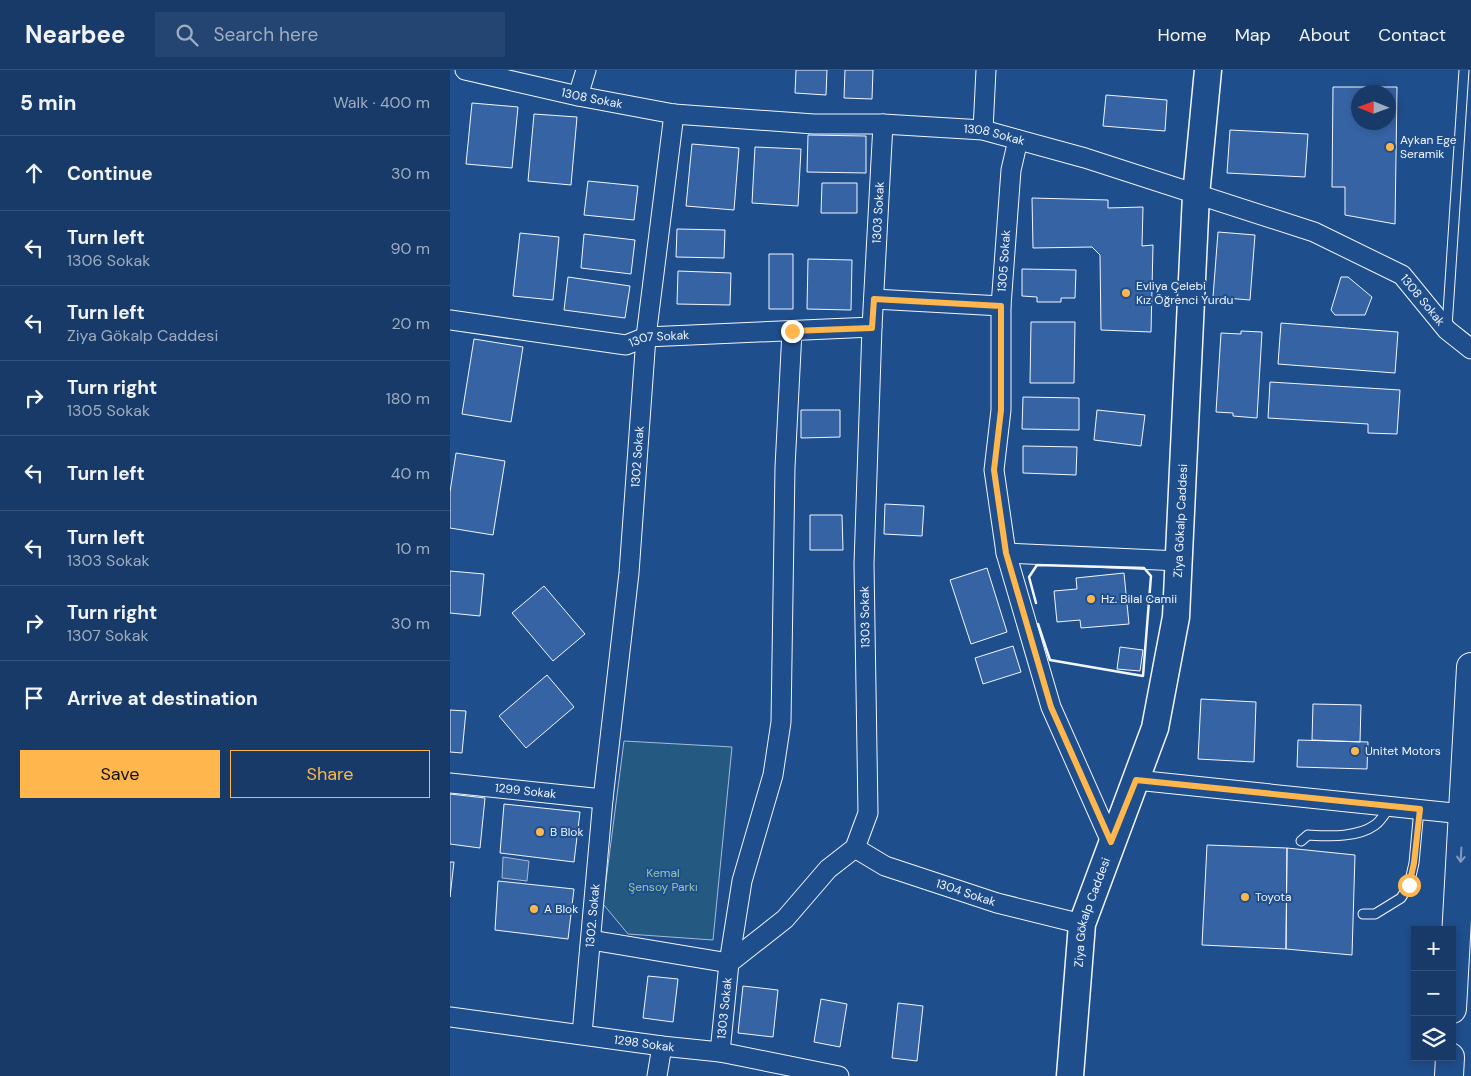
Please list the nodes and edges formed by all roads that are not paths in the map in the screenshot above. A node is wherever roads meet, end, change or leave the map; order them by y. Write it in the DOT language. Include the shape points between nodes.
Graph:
graph roads {
  1 [pos="466,70"];
  2 [pos="586,70"];
  3 [pos="986,70"];
  4 [pos="1208,70"];
  5 [pos="1464,70"];
  6 [pos="578,96"];
  7 [pos="674,114"];
  8 [pos="883,124"];
  9 [pos="983,130"];
  10 [pos="1018,140"];
  11 [pos="1196,195"];
  12 [pos="874,299"];
  13 [pos="1001,306"];
  14 [pos="450,320"];
  15 [pos="872,328"];
  16 [pos="1447,330"];
  17 [pos="792,331"];
  18 [pos="646,337"];
  19 [pos="1471,349"];
  20 [pos="1006,553"];
  21 [pos="1179,561"];
  22 [pos="1471,667"];
  23 [pos="1136,780"];
  24 [pos="450,783"];
  25 [pos="602,798"];
  26 [pos="1390,806"];
  27 [pos="1420,809"];
  28 [pos="1463,814"];
  29 [pos="1301,841"];
  30 [pos="1111,842"];
  31 [pos="855,848"];
  32 [pos="1363,914"];
  33 [pos="1082,924"];
  34 [pos="591,940"];
  35 [pos="729,963"];
  36 [pos="1454,971"];
  37 [pos="450,1017"];
  38 [pos="582,1034"];
  39 [pos="662,1046"];
  40 [pos="720,1052"];
  41 [pos="1450,1061"];
  42 [pos="657,1076"];
  43 [pos="839,1076"];
  44 [pos="1070,1076"];
  45 [pos="1449,1076"];
  1 -- 6 [label="street, 1308 Sokak"];
  2 -- 6 [label="street"];
  3 -- 9 [label="street"];
  4 -- 11 [label="street, Ziya Gökalp Caddesi"];
  5 -- 16 [label="lane"];
  6 -- 7 [label="street, 1308 Sokak"];
  7 -- 8 [label="street, 1308 Sokak" via="814,124"];
  7 -- 18 [label="street, 1302 Sokak"];
  8 -- 9 [label="street, 1308 Sokak"];
  8 -- 12 [label="street, 1303 Sokak"];
  9 -- 10 [label="street, 1308 Sokak"];
  10 -- 11 [label="street, 1308 Sokak" via="1085,158"];
  10 -- 13 [label="street, 1305 Sokak" via="1012,170"];
  11 -- 16 [label="street, 1308 Sokak" via="1314,232 1402,275"];
  11 -- 21 [label="street, Ziya Gökalp Caddesi"];
  12 -- 13 [label="street"];
  12 -- 15 [label="street, 1303 Sokak"];
  13 -- 20 [label="street, 1305 Sokak" via="1001,410 994,470"];
  14 -- 18 [label="street, 1307 Sokak" via="626,346"];
  15 -- 17 [label="street, 1307 Sokak"];
  15 -- 31 [label="street, 1303 Sokak" via="864,564 868,813"];
  16 -- 19 [label="street, 1308 Sokak"];
  17 -- 18 [label="street, 1307 Sokak"];
  17 -- 35 [label="street" via="784,467 781,722 773,775 742,880"];
  18 -- 25 [label="street, 1302 Sokak" via="629,573"];
  20 -- 21 [label="street"];
  20 -- 30 [label="street, 1305 Sokak" via="1051,707"];
  21 -- 23 [label="street, Ziya Gökalp Caddesi" via="1176,617 1155,728"];
  22 -- 28 [label="highway"];
  23 -- 26 [label="street"];
  23 -- 30 [label="street, Ziya Gökalp Caddesi"];
  24 -- 25 [label="street, 1299 Sokak"];
  25 -- 34 [label="street, 1302. Sokak"];
  26 -- 27 [label="street"];
  26 -- 29 [label="lane" via="1376,824 1363,832 1308,835"];
  27 -- 28 [label="street"];
  27 -- 32 [label="lane" via="1409,885 1401,898 1376,914"];
  28 -- 36 [label="highway, one-way"];
  30 -- 33 [label="street, Ziya Gökalp Caddesi"];
  31 -- 33 [label="street, 1304 Sokak" via="884,866 997,903"];
  31 -- 35 [label="street, 1303 Sokak" via="828,870 785,919"];
  33 -- 44 [label="street, Ziya Gökalp Caddesi"];
  34 -- 35 [label="street"];
  34 -- 38 [label="street, 1302. Sokak"];
  35 -- 40 [label="street, 1303 Sokak"];
  37 -- 38 [label="street, 1298 Sokak"];
  38 -- 39 [label="street, 1298 Sokak"];
  39 -- 40 [label="street, 1298 Sokak"];
  39 -- 42 [label="street"];
  40 -- 43 [label="street, 1298 Sokak"];
  41 -- 45 [label="highway"];
}
